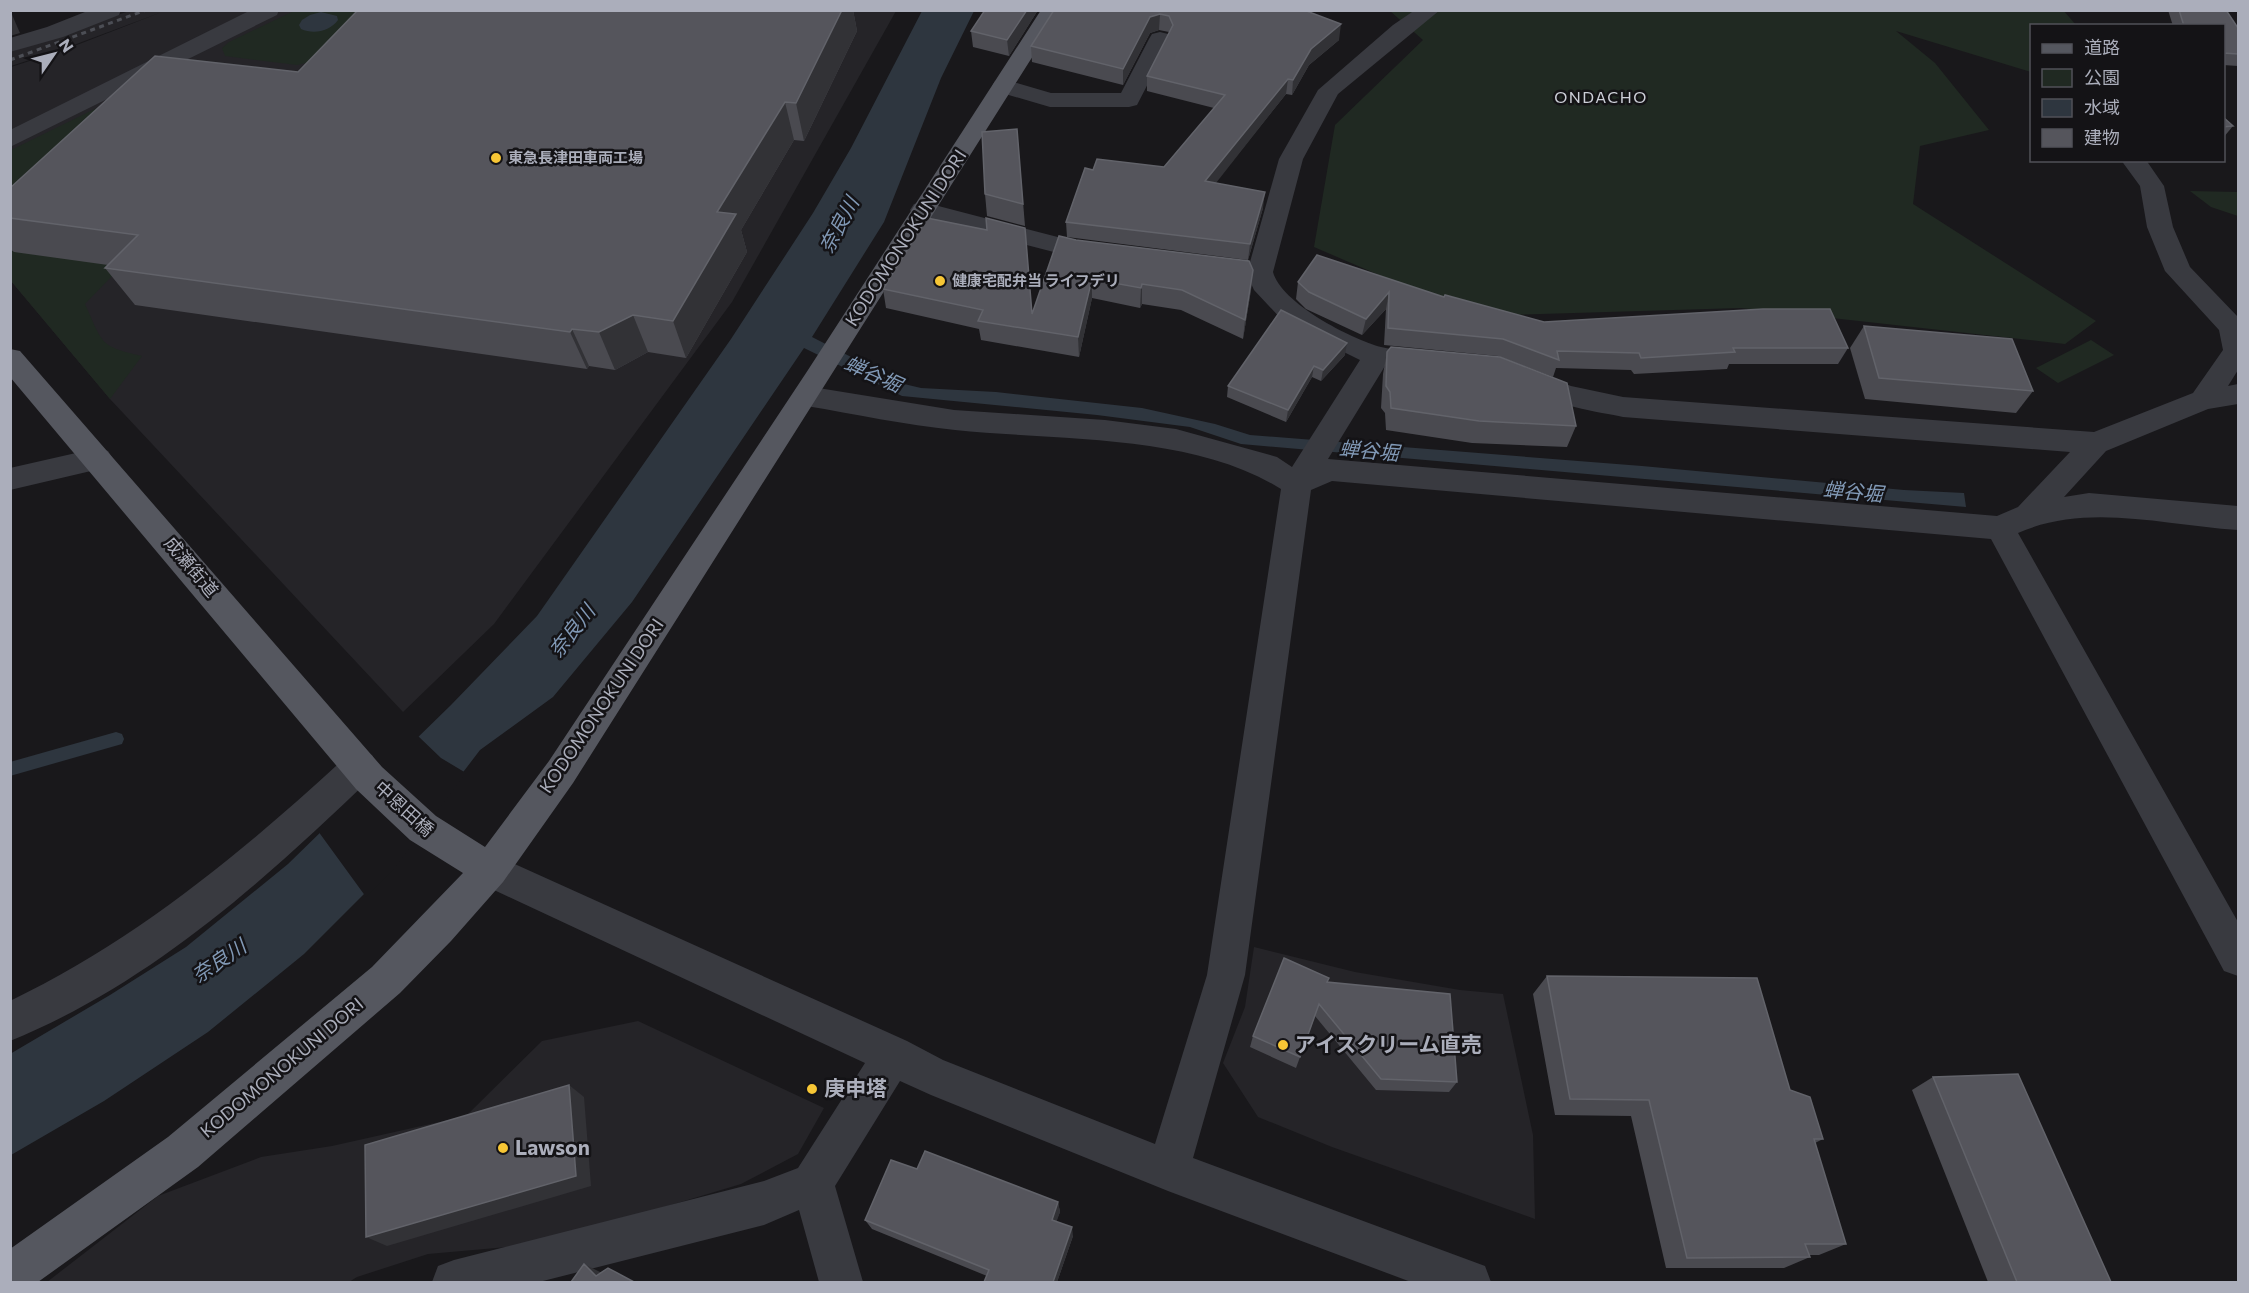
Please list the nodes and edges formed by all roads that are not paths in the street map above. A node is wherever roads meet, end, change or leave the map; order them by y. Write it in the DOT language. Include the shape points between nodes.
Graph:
graph roads {
  1 [pos="111,10"];
  2 [pos="269,10"];
  3 [pos="1052,10"];
  4 [pos="1430,10"];
  5 [pos="1160,39"];
  6 [pos="10,45"];
  7 [pos="1003,86"];
  8 [pos="10,140"];
  9 [pos="2134,162"];
  10 [pos="923,210"];
  11 [pos="1123,255"];
  12 [pos="1180,262"];
  13 [pos="1260,272"];
  14 [pos="1377,356"];
  15 [pos="10,358"];
  16 [pos="1452,363"];
  17 [pos="1509,373"];
  18 [pos="812,386"];
  19 [pos="2238,394"];
  20 [pos="2203,400"];
  21 [pos="2096,443"];
  22 [pos="98,459"];
  23 [pos="1305,471"];
  24 [pos="10,479"];
  25 [pos="2238,518"];
  26 [pos="2014,522"];
  27 [pos="365,772"];
  28 [pos="490,870"];
  29 [pos="2238,958"];
  30 [pos="10,1022"];
  31 [pos="893,1055"];
  32 [pos="1168,1170"];
  33 [pos="813,1183"];
  34 [pos="10,1276"];
  35 [pos="1434,1276"];
  36 [pos="454,1282"];
  37 [pos="841,1282"];
  38 [pos="1469,1282"];
  1 -- 6 [label="street"];
  2 -- 8 [label="street"];
  3 -- 7 [label="main road, KODOMONOKUNI DORI"];
  4 -- 13 [label="street" via="1329,90 1291,159"];
  5 -- 7 [label="street" via="1129,99 1050,100"];
  7 -- 10 [label="main road, KODOMONOKUNI DORI"];
  9 -- 20 [label="street" via="2152,186 2160,228 2178,271 2232,327 2237,351"];
  10 -- 11 [label="street" via="1077,250"];
  10 -- 18 [label="main road, KODOMONOKUNI DORI"];
  12 -- 13 [label="street"];
  13 -- 14 [label="street" via="1263,285 1295,316"];
  14 -- 16 [label="street"];
  14 -- 23 [label="street"];
  15 -- 22 [label="main road, 成瀬街道"];
  17 -- 21 [label="street" via="1565,395 1623,407"];
  18 -- 23 [label="street" via="954,420 1176,440 1266,465"];
  18 -- 28 [label="main road, KODOMONOKUNI DORI" via="561,772"];
  19 -- 20 [label="street"];
  20 -- 21 [label="street"];
  21 -- 26 [label="street"];
  22 -- 24 [label="street"];
  22 -- 27 [label="main road, 成瀬街道"];
  23 -- 26 [label="street"];
  23 -- 32 [label="street" via="1226,975"];
  25 -- 26 [label="street" via="2089,504"];
  26 -- 29 [label="street"];
  27 -- 28 [label="main road, 中恩田橋" via="394,804 438,839"];
  27 -- 30 [label="street" via="161,936 96,978"];
  28 -- 31 [label="street"];
  28 -- 34 [label="main road, KODOMONOKUNI DORI" via="386,980 201,1137"];
  31 -- 32 [label="street" via="931,1075"];
  31 -- 33 [label="street"];
  32 -- 35 [label="street"];
  33 -- 36 [label="street" via="764,1203"];
  33 -- 37 [label="street"];
  35 -- 38 [label="street"];
}
